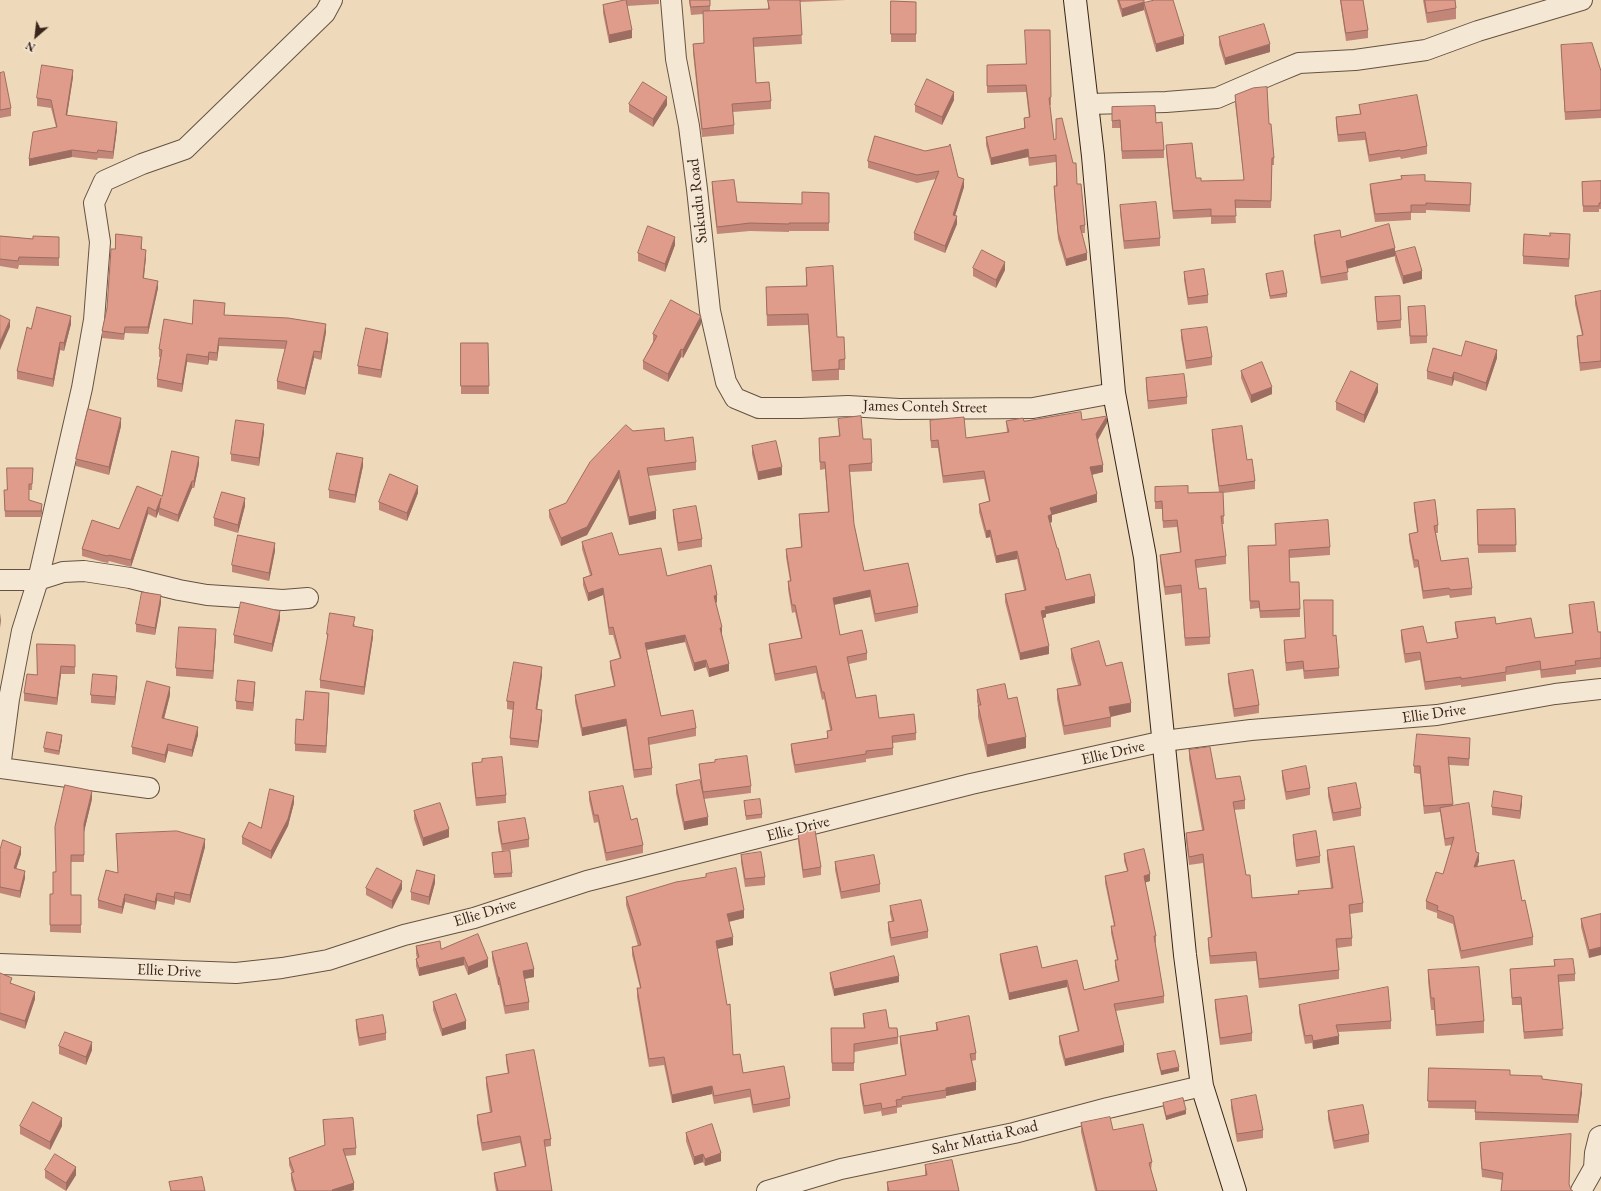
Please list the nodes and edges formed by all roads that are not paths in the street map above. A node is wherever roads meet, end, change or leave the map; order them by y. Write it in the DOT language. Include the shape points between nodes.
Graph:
graph roads {
  1 [pos="332,0"];
  2 [pos="671,0"];
  3 [pos="1075,0"];
  4 [pos="1582,0"];
  5 [pos="1088,104"];
  6 [pos="1114,393"];
  7 [pos="735,398"];
  8 [pos="0,580"];
  9 [pos="38,580"];
  10 [pos="308,598"];
  11 [pos="1601,689"];
  12 [pos="1164,741"];
  13 [pos="0,768"];
  14 [pos="149,788"];
  15 [pos="0,964"];
  16 [pos="1202,1086"];
  17 [pos="1601,1136"];
  18 [pos="767,1191"];
  19 [pos="1235,1191"];
  20 [pos="1581,1191"];
  1 -- 9 [label="street" via="325,13 185,149 104,181 94,203 100,242 94,320 82,388"];
  2 -- 7 [label="street, Sukudu Road" via="676,59 689,126 710,311 726,382"];
  3 -- 5 [label="main road"];
  4 -- 5 [label="street" via="1478,30 1426,50 1355,60 1300,63 1217,98"];
  5 -- 6 [label="main road"];
  6 -- 7 [label="street, James Conteh Street" via="1033,408 759,408"];
  6 -- 12 [label="main road" via="1145,557"];
  8 -- 9 [label="street"];
  9 -- 10 [label="street" via="63,572 84,571 207,595 283,600"];
  9 -- 13 [label="street" via="22,631 9,698"];
  11 -- 12 [label="street, Ellie Drive" via="1555,694 1437,715 1251,730"];
  12 -- 15 [label="street, Ellie Drive" via="971,784 587,881 474,918 404,935 328,960 236,973"];
  12 -- 16 [label="main road" via="1185,955"];
  13 -- 14 [label="street"];
  16 -- 18 [label="street, Sahr Mattia Road" via="1014,1133 841,1169"];
  16 -- 19 [label="main road"];
  17 -- 20 [label="street" via="1595,1153 1594,1168"];
}
